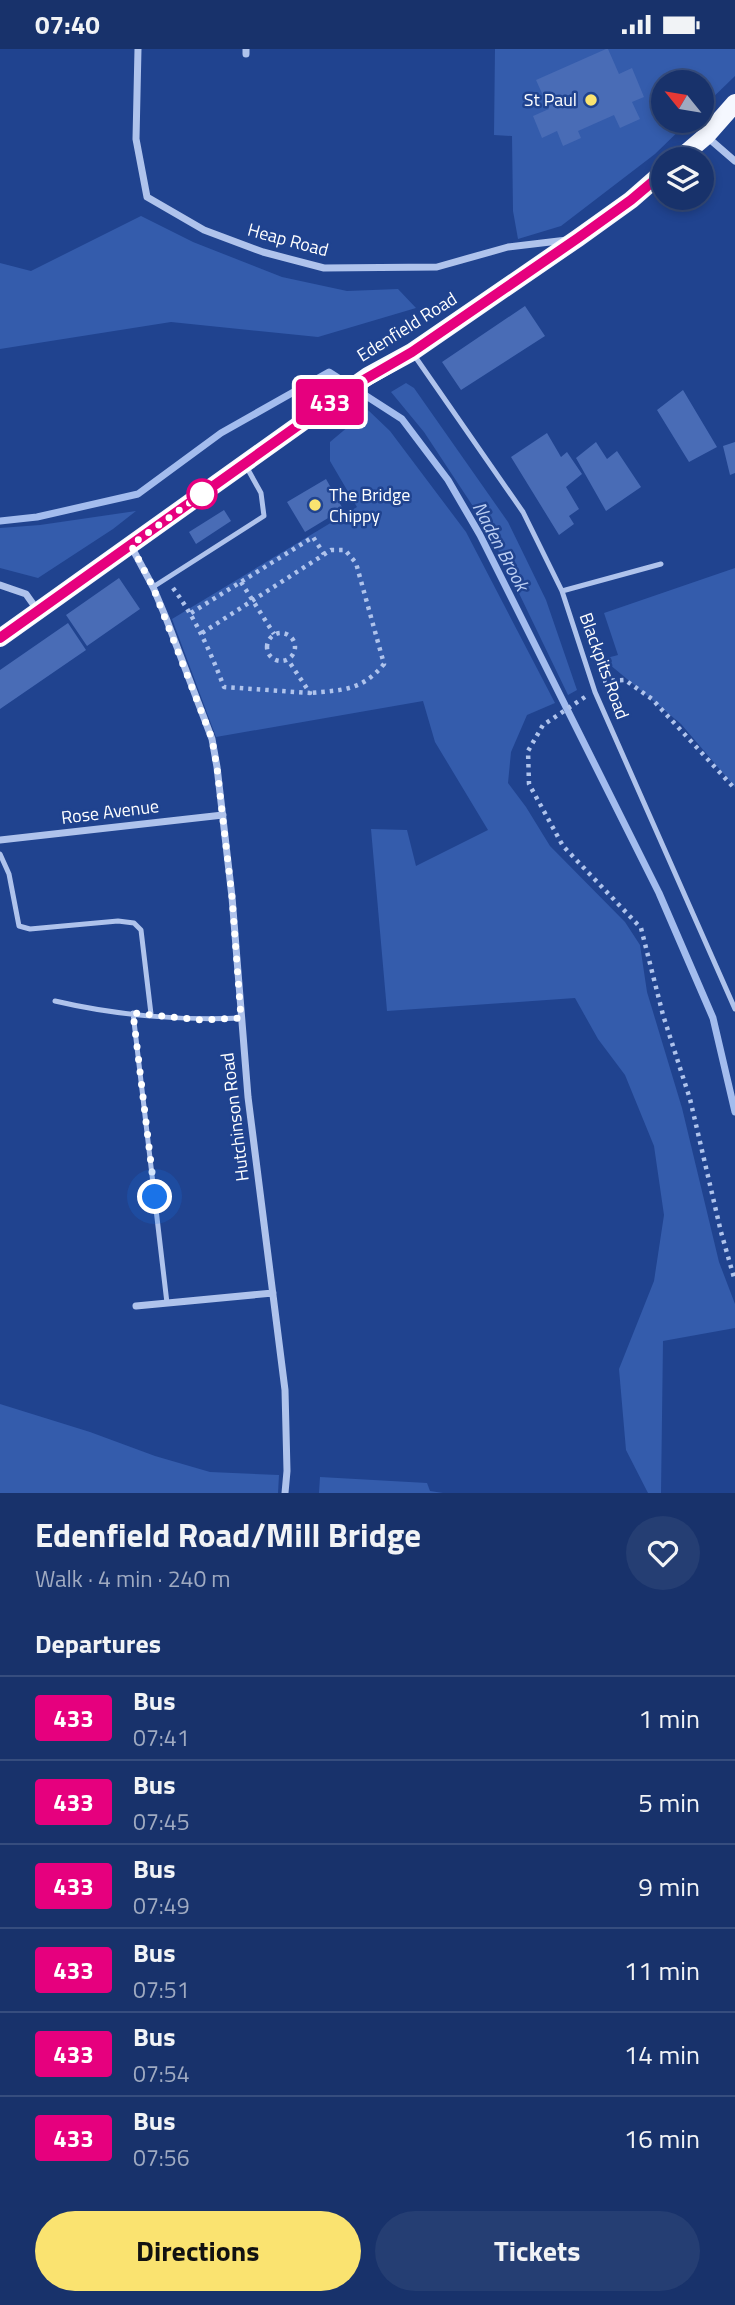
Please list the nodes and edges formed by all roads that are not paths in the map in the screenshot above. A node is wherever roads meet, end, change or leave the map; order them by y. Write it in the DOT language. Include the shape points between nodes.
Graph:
graph roads {
  1 [pos="138,49"];
  2 [pos="735,103"];
  3 [pos="706,136"];
  4 [pos="693,147"];
  5 [pos="735,161"];
  6 [pos="651,183"];
  7 [pos="578,238"];
  8 [pos="412,352"];
  9 [pos="244,464"];
  10 [pos="131,545"];
  11 [pos="661,564"];
  12 [pos="0,585"];
  13 [pos="153,587"];
  14 [pos="562,591"];
  15 [pos="39,611"];
  16 [pos="0,638"];
  17 [pos="223,815"];
  18 [pos="0,840"];
  19 [pos="0,854"];
  20 [pos="55,1001"];
  21 [pos="735,1009"];
  22 [pos="133,1013"];
  23 [pos="151,1014"];
  24 [pos="241,1018"];
  25 [pos="273,1293"];
  26 [pos="167,1303"];
  27 [pos="136,1305"];
  28 [pos="285,1493"];
  1 -- 7 [label="street, Heap Road" via="136,139 147,197 204,230 324,268 437,267 508,247"];
  2 -- 3 [label="main road"];
  3 -- 4 [label="main road"];
  3 -- 5 [label="street"];
  6 -- 7 [label="main road, Edenfield Road"];
  7 -- 8 [label="main road, Edenfield Road"];
  8 -- 9 [label="main road, Edenfield Road" via="368,376"];
  8 -- 14 [label="lane, Blackpits Road" via="523,512"];
  9 -- 10 [label="main road, Edenfield Road"];
  9 -- 13 [label="lane" via="261,493 264,516"];
  10 -- 13 [label="street, Hutchinson Road"];
  10 -- 15 [label="main road, Edenfield Road"];
  11 -- 14 [label="lane"];
  12 -- 15 [label="street" via="26,594"];
  13 -- 17 [label="street, Hutchinson Road" via="212,739"];
  14 -- 21 [label="lane, Blackpits Road" via="592,681"];
  15 -- 16 [label="main road, Edenfield Road"];
  17 -- 18 [label="street, Rose Avenue"];
  17 -- 24 [label="street, Hutchinson Road"];
  19 -- 23 [label="lane" via="9,874 19,926 30,929 118,921 134,923 141,930"];
  20 -- 22 [label="lane"];
  22 -- 23 [label="lane"];
  22 -- 26 [label="lane"];
  23 -- 24 [label="lane" via="202,1020"];
  24 -- 25 [label="street, Hutchinson Road"];
  25 -- 26 [label="street"];
  25 -- 28 [label="street, Hutchinson Road" via="285,1390"];
  26 -- 27 [label="street"];
}
